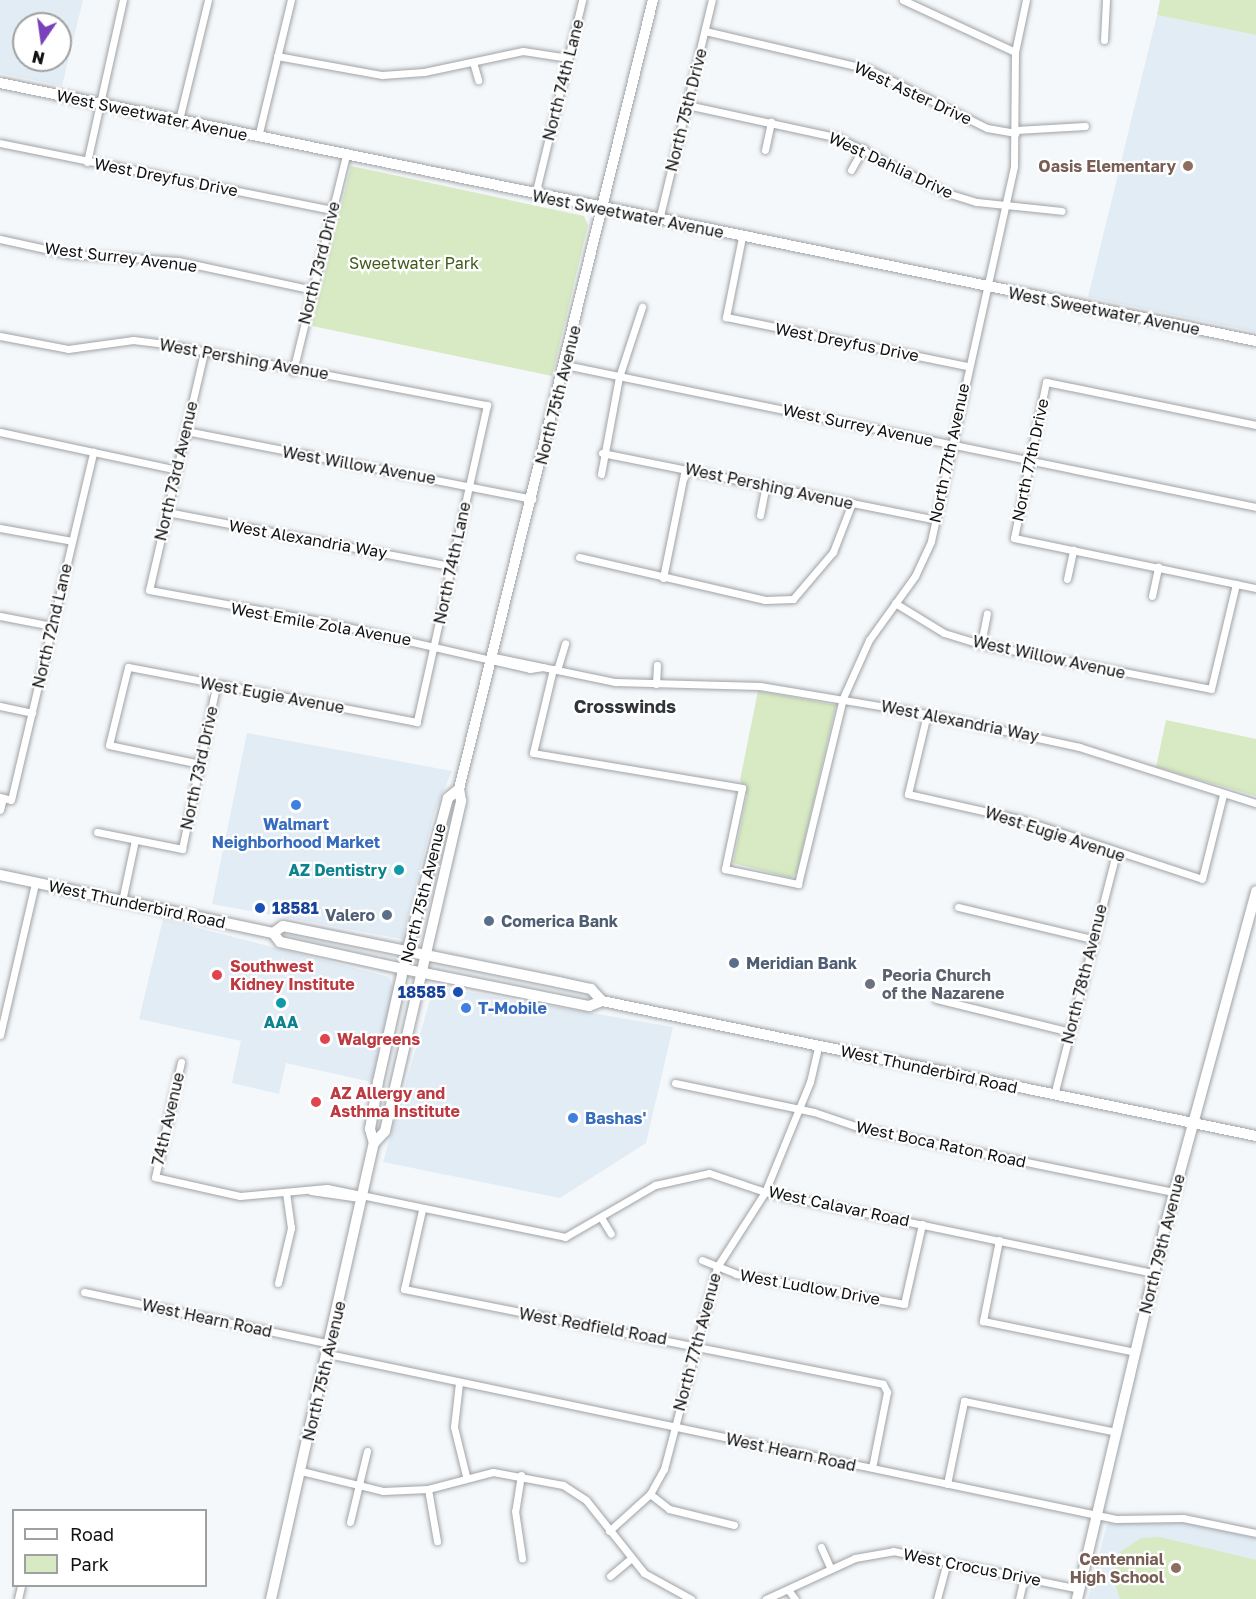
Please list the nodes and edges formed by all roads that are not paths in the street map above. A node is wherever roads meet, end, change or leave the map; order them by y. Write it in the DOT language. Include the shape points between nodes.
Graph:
graph roads {
  1 [pos="123,0"];
  2 [pos="208,0"];
  3 [pos="291,0"];
  4 [pos="582,0"];
  5 [pos="653,0"];
  6 [pos="712,0"];
  7 [pos="903,0"];
  8 [pos="1026,0"];
  9 [pos="1106,0"];
  10 [pos="705,31"];
  11 [pos="1104,40"];
  12 [pos="1015,52"];
  13 [pos="277,56"];
  14 [pos="568,58"];
  15 [pos="473,62"];
  16 [pos="478,80"];
  17 [pos="0,83"];
  18 [pos="99,104"];
  19 [pos="687,105"];
  20 [pos="179,120"];
  21 [pos="771,122"];
  22 [pos="1084,126"];
  23 [pos="1016,132"];
  24 [pos="258,137"];
  25 [pos="0,143"];
  26 [pos="863,148"];
  27 [pos="765,150"];
  28 [pos="346,155"];
  29 [pos="87,162"];
  30 [pos="851,170"];
  31 [pos="536,195"];
  32 [pos="1004,207"];
  33 [pos="603,208"];
  34 [pos="332,210"];
  35 [pos="1062,211"];
  36 [pos="659,220"];
  37 [pos="742,237"];
  38 [pos="0,239"];
  39 [pos="984,287"];
  40 [pos="313,290"];
  41 [pos="642,307"];
  42 [pos="0,336"];
  43 [pos="1256,341"];
  44 [pos="204,352"];
  45 [pos="565,365"];
  46 [pos="968,366"];
  47 [pos="293,371"];
  48 [pos="619,376"];
  49 [pos="487,405"];
  50 [pos="1256,425"];
  51 [pos="186,431"];
  52 [pos="0,432"];
  53 [pos="951,444"];
  54 [pos="93,452"];
  55 [pos="602,453"];
  56 [pos="1030,460"];
  57 [pos="685,469"];
  58 [pos="177,470"];
  59 [pos="601,474"];
  60 [pos="468,485"];
  61 [pos="766,485"];
  62 [pos="532,499"];
  63 [pos="852,503"];
  64 [pos="1256,507"];
  65 [pos="167,512"];
  66 [pos="760,515"];
  67 [pos="936,520"];
  68 [pos="0,528"];
  69 [pos="72,541"];
  70 [pos="1073,550"];
  71 [pos="579,557"];
  72 [pos="450,566"];
  73 [pos="1158,567"];
  74 [pos="663,578"];
  75 [pos="1067,579"];
  76 [pos="1236,584"];
  77 [pos="1256,588"];
  78 [pos="149,590"];
  79 [pos="1152,596"];
  80 [pos="895,603"];
  81 [pos="987,614"];
  82 [pos="0,616"];
  83 [pos="52,626"];
  84 [pos="565,643"];
  85 [pos="981,644"];
  86 [pos="434,645"];
  87 [pos="494,657"];
  88 [pos="657,665"];
  89 [pos="555,669"];
  90 [pos="656,684"];
  91 [pos="216,686"];
  92 [pos="843,698"];
  93 [pos="0,706"];
  94 [pos="32,713"];
  95 [pos="927,714"];
  96 [pos="417,722"];
  97 [pos="200,764"];
  98 [pos="459,789"];
  99 [pos="1223,795"];
  100 [pos="2,797"];
  101 [pos="1256,803"];
  102 [pos="0,810"];
  103 [pos="98,832"];
  104 [pos="135,840"];
  105 [pos="1116,853"];
  106 [pos="0,876"];
  107 [pos="35,883"];
  108 [pos="1256,891"];
  109 [pos="122,901"];
  110 [pos="958,908"];
  111 [pos="273,933"];
  112 [pos="1092,939"];
  113 [pos="407,952"];
  114 [pos="425,955"];
  115 [pos="404,969"];
  116 [pos="421,973"];
  117 [pos="936,999"];
  118 [pos="602,1001"];
  119 [pos="1070,1032"];
  120 [pos="0,1035"];
  121 [pos="818,1047"];
  122 [pos="181,1062"];
  123 [pos="675,1083"];
  124 [pos="1054,1095"];
  125 [pos="797,1109"];
  126 [pos="1193,1123"];
  127 [pos="1256,1136"];
  128 [pos="374,1143"];
  129 [pos="155,1177"];
  130 [pos="765,1192"];
  131 [pos="1174,1192"];
  132 [pos="286,1193"];
  133 [pos="362,1198"];
  134 [pos="422,1210"];
  135 [pos="602,1219"];
  136 [pos="922,1224"];
  137 [pos="611,1234"];
  138 [pos="999,1240"];
  139 [pos="702,1260"];
  140 [pos="717,1267"];
  141 [pos="1154,1273"];
  142 [pos="278,1283"];
  143 [pos="84,1292"];
  144 [pos="695,1345"];
  145 [pos="329,1349"];
  146 [pos="1135,1352"];
  147 [pos="459,1383"];
  148 [pos="675,1428"];
  149 [pos="1116,1432"];
  150 [pos="367,1450"];
  151 [pos="872,1468"];
  152 [pos="301,1471"];
  153 [pos="521,1475"];
  154 [pos="466,1476"];
  155 [pos="947,1484"];
  156 [pos="359,1485"];
  157 [pos="428,1489"];
  158 [pos="650,1494"];
  159 [pos="1097,1515"];
  160 [pos="350,1522"];
  161 [pos="734,1525"];
  162 [pos="609,1531"];
  163 [pos="1256,1533"];
  164 [pos="437,1541"];
  165 [pos="821,1547"];
  166 [pos="522,1558"];
  167 [pos="630,1559"];
  168 [pos="947,1562"];
  169 [pos="831,1569"];
  170 [pos="610,1576"];
  171 [pos="1024,1577"];
  172 [pos="789,1590"];
  173 [pos="1078,1594"];
  174 [pos="271,1599"];
  175 [pos="691,1599"];
  176 [pos="766,1599"];
  177 [pos="795,1599"];
  178 [pos="936,1599"];
  179 [pos="1019,1599"];
  1 -- 18 [label="street"];
  2 -- 20 [label="street"];
  3 -- 13 [label="street"];
  4 -- 14 [label="street, North 74th Lane"];
  5 -- 33 [label="main road, North 75th Avenue"];
  6 -- 10 [label="street, North 75th Drive"];
  7 -- 12 [label="street"];
  8 -- 12 [label="street, North 77th Avenue"];
  9 -- 11 [label="street"];
  10 -- 19 [label="street, North 75th Drive"];
  10 -- 23 [label="street, West Aster Drive" via="868,69 987,128"];
  12 -- 23 [label="street, North 77th Avenue"];
  13 -- 15 [label="street" via="382,75"];
  13 -- 24 [label="street"];
  14 -- 15 [label="street" via="523,51"];
  14 -- 31 [label="street, North 74th Lane"];
  15 -- 16 [label="street"];
  17 -- 18 [label="main road, West Sweetwater Avenue"];
  18 -- 20 [label="main road, West Sweetwater Avenue"];
  18 -- 29 [label="street"];
  19 -- 21 [label="street, West Dahlia Drive"];
  19 -- 36 [label="street, North 75th Drive"];
  20 -- 24 [label="main road, West Sweetwater Avenue"];
  21 -- 26 [label="street, West Dahlia Drive"];
  21 -- 27 [label="street"];
  22 -- 23 [label="street, West Aster Drive"];
  23 -- 32 [label="street, North 77th Avenue"];
  24 -- 28 [label="main road, West Sweetwater Avenue"];
  25 -- 29 [label="street, West Dreyfus Drive"];
  26 -- 30 [label="street"];
  26 -- 32 [label="street, West Dahlia Drive" via="948,193"];
  28 -- 31 [label="main road, West Sweetwater Avenue"];
  28 -- 34 [label="street, North 73rd Drive"];
  29 -- 34 [label="street, West Dreyfus Drive"];
  31 -- 33 [label="main road, West Sweetwater Avenue"];
  32 -- 35 [label="street, West Dahlia Drive"];
  32 -- 39 [label="street, North 77th Avenue"];
  33 -- 36 [label="main road, West Sweetwater Avenue"];
  33 -- 45 [label="main road, North 75th Avenue"];
  34 -- 40 [label="street, North 73rd Drive"];
  36 -- 37 [label="main road, West Sweetwater Avenue"];
  37 -- 39 [label="main road, West Sweetwater Avenue"];
  37 -- 46 [label="street, West Dreyfus Drive" via="726,317"];
  38 -- 40 [label="street, West Surrey Avenue" via="68,254 165,259"];
  39 -- 43 [label="main road, West Sweetwater Avenue"];
  39 -- 46 [label="street, North 77th Avenue"];
  40 -- 47 [label="street, North 73rd Drive"];
  41 -- 48 [label="street" via="633,320"];
  42 -- 44 [label="street, West Pershing Avenue" via="68,349 133,340"];
  44 -- 47 [label="street, West Pershing Avenue"];
  44 -- 51 [label="street, North 73rd Avenue"];
  45 -- 48 [label="street, West Surrey Avenue"];
  45 -- 62 [label="main road, North 75th Avenue"];
  46 -- 53 [label="street, North 77th Avenue"];
  47 -- 49 [label="street, West Pershing Avenue"];
  48 -- 53 [label="street, West Surrey Avenue"];
  48 -- 55 [label="street"];
  49 -- 60 [label="street, North 74th Lane"];
  50 -- 56 [label="street, North 77th Drive" via="1046,382"];
  51 -- 58 [label="street, North 73rd Avenue"];
  51 -- 60 [label="street, West Willow Avenue"];
  52 -- 54 [label="street"];
  53 -- 56 [label="street, West Surrey Avenue"];
  53 -- 67 [label="street, North 77th Avenue"];
  54 -- 58 [label="street"];
  54 -- 69 [label="street, North 72nd Lane"];
  55 -- 57 [label="street, West Pershing Avenue"];
  55 -- 59 [label="street"];
  56 -- 64 [label="street, West Surrey Avenue"];
  56 -- 70 [label="street, North 77th Drive" via="1014,538"];
  57 -- 61 [label="street, West Pershing Avenue"];
  57 -- 74 [label="street"];
  58 -- 65 [label="street, North 73rd Avenue"];
  60 -- 62 [label="street, West Willow Avenue"];
  60 -- 72 [label="street, North 74th Lane"];
  61 -- 63 [label="street, West Pershing Avenue"];
  61 -- 66 [label="street"];
  62 -- 87 [label="main road, North 75th Avenue"];
  63 -- 67 [label="street, West Pershing Avenue"];
  63 -- 74 [label="street" via="833,552 793,599 765,600"];
  65 -- 72 [label="street, West Alexandria Way"];
  65 -- 78 [label="street, North 73rd Avenue"];
  67 -- 80 [label="street, North 77th Avenue" via="921,566"];
  68 -- 69 [label="street"];
  69 -- 83 [label="street, North 72nd Lane"];
  70 -- 73 [label="street"];
  70 -- 75 [label="street"];
  71 -- 74 [label="street"];
  72 -- 86 [label="street, North 74th Lane"];
  73 -- 76 [label="street"];
  73 -- 79 [label="street"];
  76 -- 77 [label="street"];
  76 -- 85 [label="street, West Willow Avenue" via="1211,689"];
  78 -- 86 [label="street, West Emile Zola Avenue"];
  80 -- 85 [label="street, West Willow Avenue" via="944,633"];
  80 -- 92 [label="street, North 77th Avenue" via="862,653"];
  81 -- 85 [label="street"];
  82 -- 83 [label="street"];
  83 -- 94 [label="street, North 72nd Lane"];
  84 -- 89 [label="street"];
  86 -- 87 [label="street, West Emile Zola Avenue"];
  86 -- 96 [label="street, North 74th Lane"];
  87 -- 89 [label="street, West Alexandria Way"];
  87 -- 98 [label="main road, North 75th Avenue"];
  88 -- 90 [label="street"];
  89 -- 90 [label="street, West Alexandria Way"];
  89 -- 92 [label="street, North 77th Avenue" via="533,753 742,788 725,869 798,884"];
  90 -- 92 [label="street, West Alexandria Way" via="760,686"];
  91 -- 96 [label="street, West Eugie Avenue"];
  91 -- 97 [label="street, North 73rd Drive"];
  91 -- 97 [label="street, West Eugie Avenue" via="128,667 109,745"];
  92 -- 95 [label="street, West Alexandria Way"];
  93 -- 94 [label="street"];
  94 -- 100 [label="street, North 72nd Lane" via="11,800"];
  95 -- 99 [label="street, West Alexandria Way" via="1078,747"];
  95 -- 105 [label="street, West Eugie Avenue" via="908,794 1023,820"];
  97 -- 104 [label="street, North 73rd Drive" via="182,849"];
  98 -- 113 [label="main road, North 75th Avenue" via="448,798"];
  98 -- 114 [label="main road, North 75th Avenue" via="461,801"];
  99 -- 101 [label="street, West Alexandria Way"];
  99 -- 105 [label="street, West Eugie Avenue" via="1202,879"];
  100 -- 102 [label="street"];
  103 -- 104 [label="street"];
  104 -- 109 [label="street"];
  105 -- 112 [label="street, North 78th Avenue"];
  106 -- 107 [label="main road, West Thunderbird Road"];
  107 -- 109 [label="main road, West Thunderbird Road"];
  107 -- 120 [label="street"];
  108 -- 126 [label="main road, North 79th Avenue"];
  109 -- 111 [label="main road, West Thunderbird Road"];
  110 -- 112 [label="street"];
  111 -- 113 [label="main road, West Thunderbird Road" via="283,926"];
  111 -- 115 [label="main road, West Thunderbird Road" via="280,942"];
  112 -- 119 [label="street, North 78th Avenue"];
  113 -- 114 [label="main road, West Thunderbird Road"];
  113 -- 115 [label="main road, North 75th Avenue"];
  114 -- 116 [label="main road, North 75th Avenue"];
  114 -- 118 [label="main road, West Thunderbird Road" via="591,989"];
  115 -- 116 [label="main road, West Thunderbird Road"];
  115 -- 128 [label="main road, North 75th Avenue" via="378,1082 370,1129"];
  116 -- 118 [label="main road, West Thunderbird Road" via="589,1005"];
  116 -- 128 [label="main road, North 75th Avenue" via="385,1131"];
  117 -- 119 [label="street"];
  118 -- 121 [label="main road, West Thunderbird Road"];
  119 -- 124 [label="street, North 78th Avenue"];
  121 -- 124 [label="main road, West Thunderbird Road"];
  121 -- 125 [label="street, North 77th Avenue"];
  122 -- 129 [label="street, 74th Avenue"];
  123 -- 125 [label="street, West Boca Raton Road"];
  124 -- 126 [label="main road, West Thunderbird Road"];
  125 -- 130 [label="street, North 77th Avenue"];
  125 -- 131 [label="street, West Boca Raton Road" via="864,1129"];
  126 -- 127 [label="main road, West Thunderbird Road"];
  126 -- 131 [label="main road, North 79th Avenue"];
  128 -- 133 [label="main road, North 75th Avenue"];
  129 -- 132 [label="street, West Calavar Road" via="250,1198"];
  130 -- 135 [label="street, West Calavar Road" via="731,1177 688,1174 655,1185"];
  130 -- 136 [label="street, West Calavar Road"];
  130 -- 140 [label="street, North 77th Avenue"];
  131 -- 141 [label="main road, North 79th Avenue"];
  132 -- 133 [label="street, West Calavar Road" via="327,1188"];
  132 -- 142 [label="street" via="291,1228"];
  133 -- 134 [label="street, West Calavar Road"];
  133 -- 145 [label="main road, North 75th Avenue"];
  134 -- 135 [label="street, West Calavar Road" via="555,1237 572,1236"];
  134 -- 144 [label="street, West Redfield Road" via="404,1289"];
  135 -- 137 [label="street"];
  136 -- 138 [label="street, West Calavar Road"];
  136 -- 140 [label="street, West Ludlow Drive" via="904,1304"];
  138 -- 141 [label="street, West Calavar Road"];
  138 -- 146 [label="street" via="983,1321"];
  139 -- 140 [label="street, West Ludlow Drive"];
  140 -- 144 [label="street, North 77th Avenue"];
  141 -- 146 [label="main road, North 79th Avenue"];
  143 -- 145 [label="street, West Hearn Road"];
  144 -- 148 [label="street, North 77th Avenue"];
  144 -- 151 [label="street, West Redfield Road" via="887,1388"];
  145 -- 147 [label="street, West Hearn Road"];
  145 -- 152 [label="main road, North 75th Avenue"];
  146 -- 149 [label="main road, North 79th Avenue"];
  147 -- 148 [label="street, West Hearn Road"];
  147 -- 154 [label="street" via="454,1427"];
  148 -- 151 [label="street, West Hearn Road"];
  148 -- 158 [label="street, North 77th Avenue"];
  149 -- 155 [label="street" via="964,1401"];
  149 -- 159 [label="main road, North 79th Avenue"];
  150 -- 156 [label="street"];
  151 -- 155 [label="street, West Hearn Road"];
  152 -- 156 [label="street"];
  152 -- 174 [label="main road, North 75th Avenue"];
  153 -- 154 [label="street"];
  153 -- 162 [label="street" via="570,1490 586,1500"];
  153 -- 166 [label="street" via="515,1511"];
  154 -- 157 [label="street"];
  155 -- 159 [label="street, West Hearn Road"];
  156 -- 157 [label="street" via="383,1491"];
  156 -- 160 [label="street"];
  157 -- 164 [label="street"];
  158 -- 161 [label="street" via="669,1509"];
  158 -- 162 [label="street, North 77th Avenue"];
  159 -- 163 [label="street, West Hearn Road" via="1183,1518"];
  159 -- 173 [label="main road, North 79th Avenue"];
  162 -- 167 [label="street"];
  165 -- 169 [label="street"];
  167 -- 170 [label="street"];
  167 -- 175 [label="street" via="657,1584"];
  168 -- 169 [label="street, West Crocus Drive" via="876,1552"];
  168 -- 171 [label="street, West Crocus Drive"];
  168 -- 178 [label="street"];
  169 -- 172 [label="street, West Crocus Drive"];
  171 -- 173 [label="street, West Crocus Drive"];
  171 -- 179 [label="street"];
  172 -- 176 [label="street, West Crocus Drive"];
  172 -- 177 [label="street"];
}
